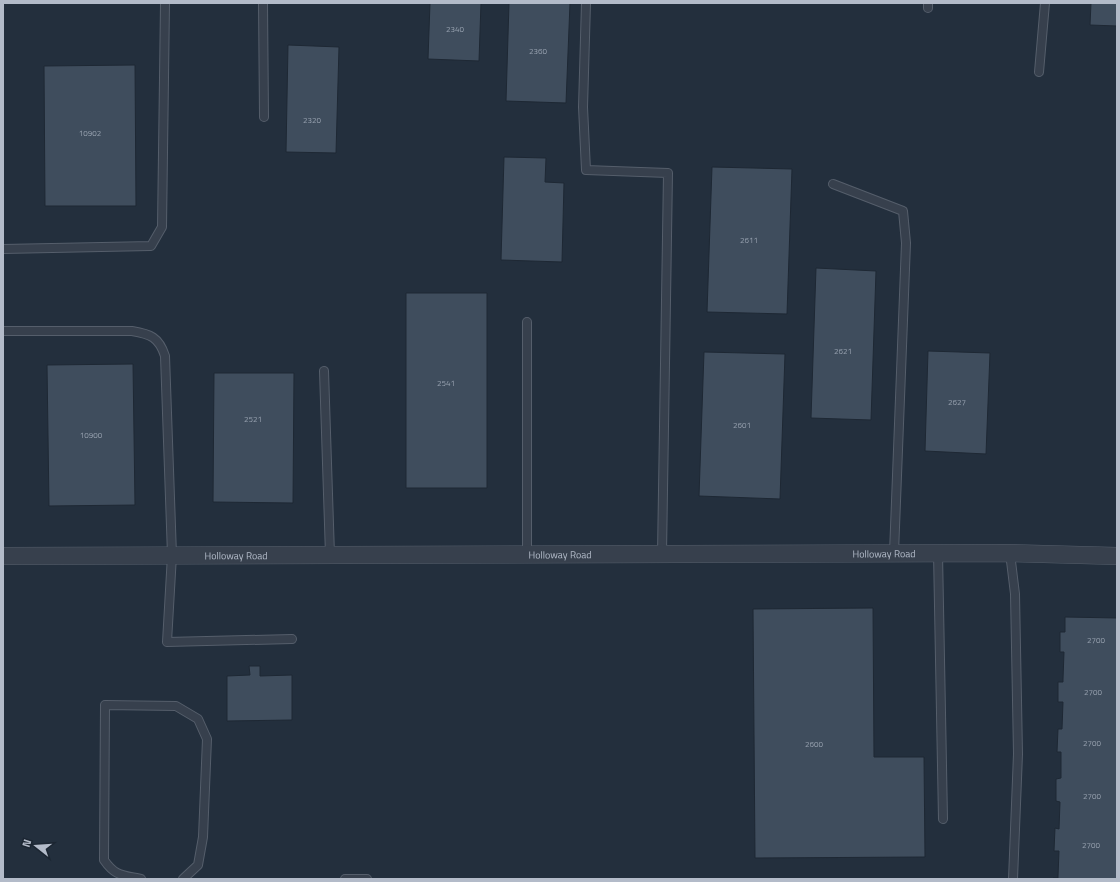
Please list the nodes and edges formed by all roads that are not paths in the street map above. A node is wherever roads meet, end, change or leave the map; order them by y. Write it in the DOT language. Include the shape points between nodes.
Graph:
graph roads {
  1 [pos="165,3"];
  2 [pos="262,3"];
  3 [pos="586,3"];
  4 [pos="1045,3"];
  5 [pos="1039,72"];
  6 [pos="264,117"];
  7 [pos="833,184"];
  8 [pos="3,249"];
  9 [pos="527,322"];
  10 [pos="3,331"];
  11 [pos="324,372"];
  12 [pos="894,553"];
  13 [pos="938,553"];
  14 [pos="1010,553"];
  15 [pos="527,554"];
  16 [pos="662,554"];
  17 [pos="172,555"];
  18 [pos="330,555"];
  19 [pos="3,556"];
  20 [pos="1117,556"];
  21 [pos="292,639"];
  22 [pos="943,819"];
  23 [pos="141,879"];
  24 [pos="184,879"];
  25 [pos="345,879"];
  26 [pos="367,879"];
  27 [pos="1013,879"];
  1 -- 8 [label="lane" via="162,227 151,246"];
  2 -- 6 [label="lane"];
  3 -- 16 [label="lane" via="583,107 586,170 668,173"];
  4 -- 5 [label="lane"];
  7 -- 12 [label="lane" via="903,211 906,243"];
  9 -- 15 [label="lane"];
  10 -- 17 [label="lane" via="132,331 155,338 162,347 165,356"];
  11 -- 18 [label="lane"];
  12 -- 13 [label="street, Holloway Road"];
  12 -- 16 [label="street, Holloway Road"];
  13 -- 14 [label="street, Holloway Road"];
  13 -- 22 [label="lane"];
  14 -- 20 [label="street, Holloway Road"];
  14 -- 27 [label="lane" via="1015,594 1018,754"];
  15 -- 16 [label="street, Holloway Road"];
  15 -- 18 [label="street, Holloway Road"];
  17 -- 18 [label="street, Holloway Road"];
  17 -- 19 [label="street, Holloway Road"];
  17 -- 21 [label="lane" via="167,642"];
  23 -- 24 [label="lane" via="115,873 104,860 105,705 176,706 198,719 207,739 203,837 198,865"];
  25 -- 26 [label="lane"];
}
